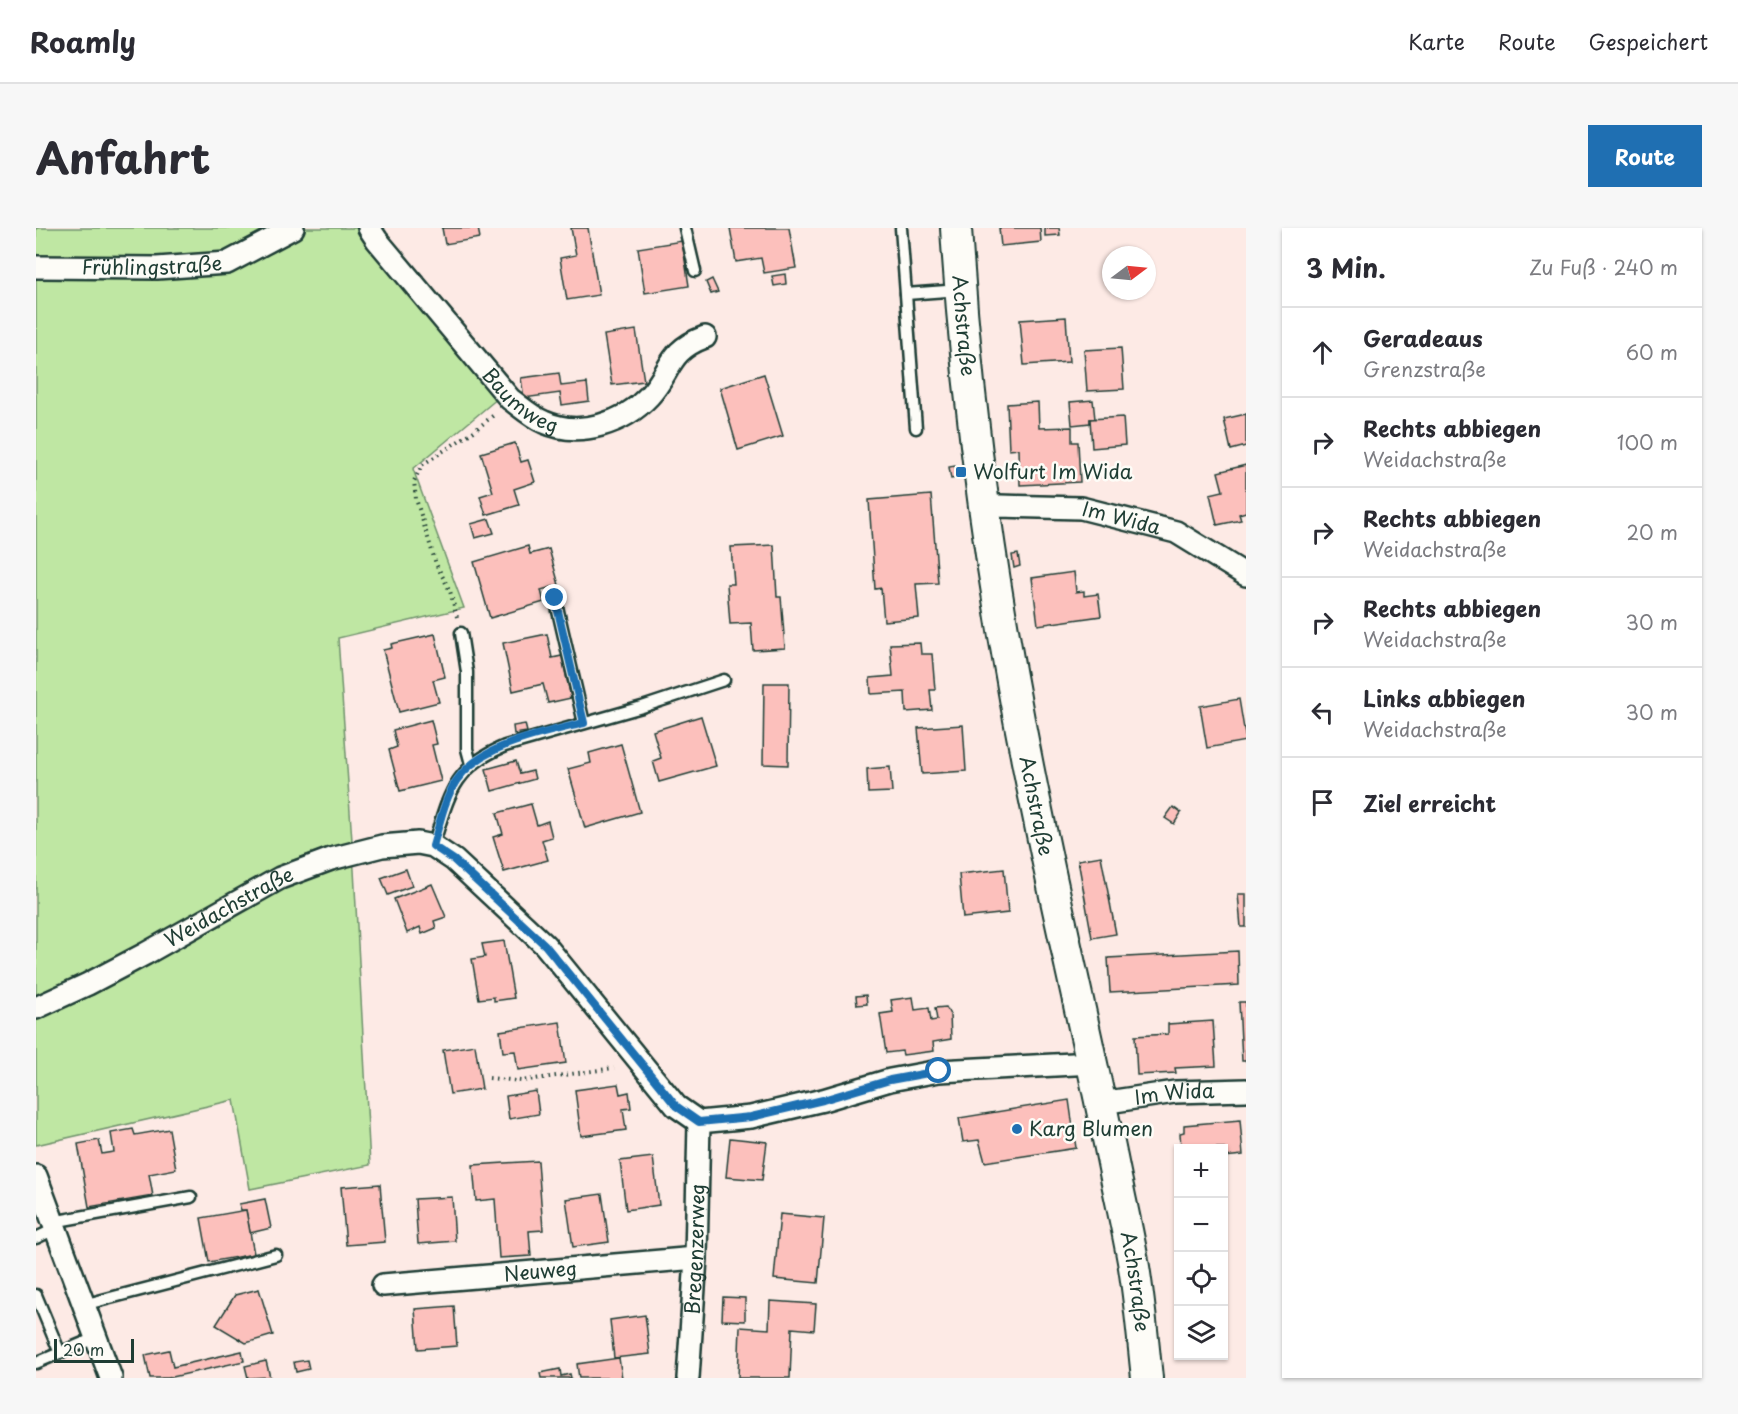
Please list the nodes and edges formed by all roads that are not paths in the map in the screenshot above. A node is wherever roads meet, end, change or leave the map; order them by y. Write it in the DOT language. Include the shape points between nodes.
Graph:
graph roads {
  1 [pos="293,228"];
  2 [pos="369,228"];
  3 [pos="685,228"];
  4 [pos="901,228"];
  5 [pos="956,228"];
  6 [pos="36,267"];
  7 [pos="695,271"];
  8 [pos="960,290"];
  9 [pos="906,294"];
  10 [pos="705,337"];
  11 [pos="916,428"];
  12 [pos="985,509"];
  13 [pos="1246,575"];
  14 [pos="555,598"];
  15 [pos="460,633"];
  16 [pos="724,680"];
  17 [pos="584,723"];
  18 [pos="471,764"];
  19 [pos="433,846"];
  20 [pos="36,1008"];
  21 [pos="1093,1063"];
  22 [pos="1246,1090"];
  23 [pos="1101,1103"];
  24 [pos="699,1122"];
  25 [pos="36,1176"];
  26 [pos="191,1197"];
  27 [pos="48,1230"];
  28 [pos="276,1255"];
  29 [pos="696,1258"];
  30 [pos="383,1284"];
  31 [pos="36,1295"];
  32 [pos="82,1305"];
  33 [pos="95,1338"];
  34 [pos="60,1353"];
  35 [pos="36,1363"];
  36 [pos="111,1378"];
  37 [pos="688,1378"];
  38 [pos="1147,1378"];
  1 -- 6 [label="street, Frühlingstraße" via="226,263 157,268"];
  2 -- 10 [label="street, Baumweg" via="510,399 545,423 596,427 634,411 651,394 676,354"];
  3 -- 7 [label="lane"];
  4 -- 9 [label="lane"];
  5 -- 8 [label="main road, Achstraße"];
  8 -- 9 [label="lane"];
  8 -- 12 [label="main road, Achstraße"];
  9 -- 11 [label="lane"];
  12 -- 13 [label="street, Im Wida" via="1081,508 1166,529"];
  12 -- 21 [label="main road, Achstraße" via="1039,820"];
  14 -- 17 [label="lane"];
  15 -- 18 [label="lane" via="467,672 467,749"];
  16 -- 17 [label="lane"];
  17 -- 18 [label="lane" via="505,746"];
  18 -- 19 [label="lane" via="456,782"];
  19 -- 20 [label="street, Weidachstraße" via="382,846 280,878 145,954"];
  19 -- 24 [label="street" via="454,860 545,945 676,1106"];
  21 -- 23 [label="main road, Achstraße"];
  21 -- 24 [label="street" via="939,1071 751,1117"];
  22 -- 23 [label="street, Im Wida" via="1175,1092"];
  23 -- 38 [label="main road, Achstraße" via="1134,1266"];
  24 -- 29 [label="street, Bregenzerweg"];
  25 -- 27 [label="street"];
  26 -- 27 [label="lane"];
  27 -- 32 [label="street"];
  28 -- 32 [label="lane"];
  29 -- 30 [label="street, Neuweg"];
  29 -- 37 [label="street, Bregenzerweg"];
  31 -- 34 [label="lane"];
  32 -- 33 [label="street"];
  33 -- 34 [label="lane"];
  33 -- 36 [label="street"];
  34 -- 35 [label="lane"];
}
